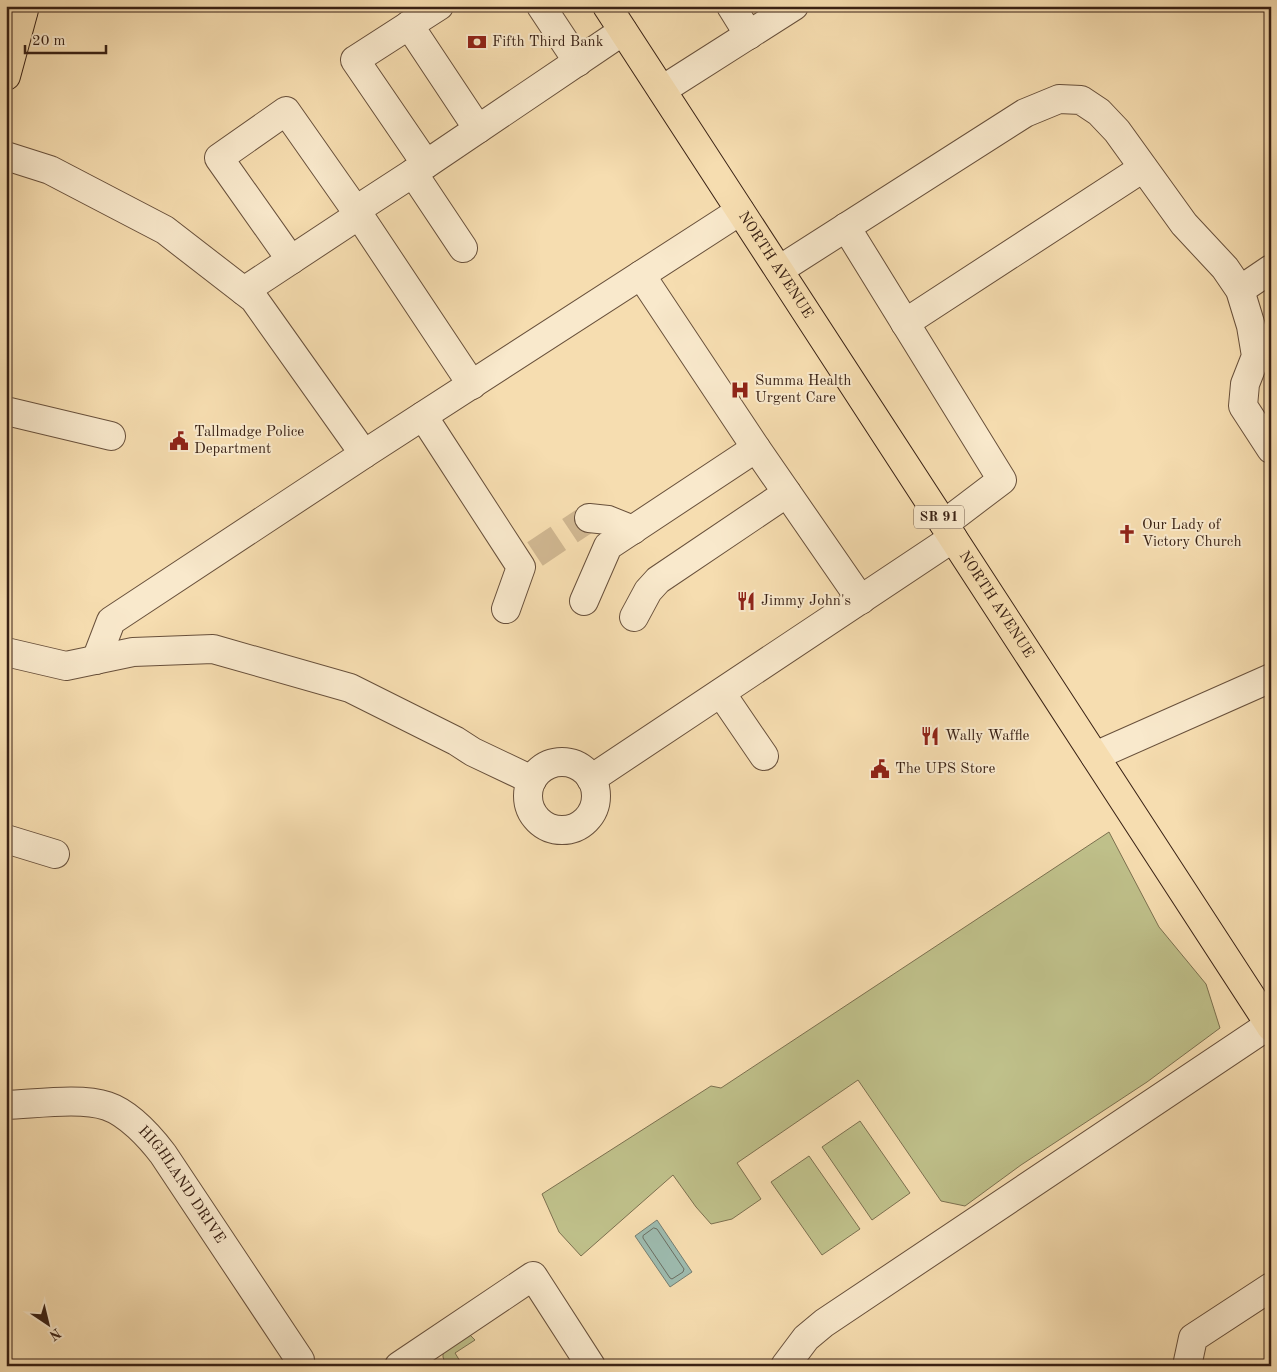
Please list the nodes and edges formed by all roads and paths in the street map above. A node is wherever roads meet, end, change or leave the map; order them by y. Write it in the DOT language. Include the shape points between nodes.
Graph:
graph roads {
  1 [pos="439,6"];
  2 [pos="541,6"];
  3 [pos="608,6"];
  4 [pos="731,6"];
  5 [pos="794,6"];
  6 [pos="18,8"];
  7 [pos="409,25"];
  8 [pos="623,31"];
  9 [pos="749,35"];
  10 [pos="578,62"];
  11 [pos="6,76"];
  12 [pos="662,90"];
  13 [pos="478,129"];
  14 [pos="6,156"];
  15 [pos="420,168"];
  16 [pos="1143,168"];
  17 [pos="740,211"];
  18 [pos="357,213"];
  19 [pos="846,227"];
  20 [pos="463,248"];
  21 [pos="291,260"];
  22 [pos="1271,269"];
  23 [pos="779,270"];
  24 [pos="641,275"];
  25 [pos="1240,290"];
  26 [pos="244,291"];
  27 [pos="905,323"];
  28 [pos="1251,326"];
  29 [pos="1271,358"];
  30 [pos="472,384"];
  31 [pos="6,411"];
  32 [pos="424,416"];
  33 [pos="111,436"];
  34 [pos="756,448"];
  35 [pos="1271,448"];
  36 [pos="364,454"];
  37 [pos="787,493"];
  38 [pos="589,518"];
  39 [pos="633,530"];
  40 [pos="948,531"];
  41 [pos="861,600"];
  42 [pos="584,601"];
  43 [pos="506,609"];
  44 [pos="634,617"];
  45 [pos="6,652"];
  46 [pos="96,660"];
  47 [pos="1271,678"];
  48 [pos="721,693"];
  49 [pos="764,756"];
  50 [pos="1095,756"];
  51 [pos="591,779"];
  52 [pos="532,780"];
  53 [pos="6,839"];
  54 [pos="55,854"];
  55 [pos="1270,1026"];
  56 [pos="6,1105"];
  57 [pos="1271,1287"];
  58 [pos="300,1360"];
  59 [pos="399,1366"];
  60 [pos="591,1366"];
  61 [pos="785,1366"];
  62 [pos="1187,1366"];
  1 -- 7 [label="street"];
  2 -- 10 [label="street"];
  3 -- 8 [label="main road, NORTH AVENUE / SR 91"];
  4 -- 9 [label="street"];
  5 -- 9 [label="street"];
  6 -- 11 [label="main road"];
  7 -- 13 [label="street"];
  7 -- 15 [label="street" via="355,60"];
  8 -- 10 [label="street"];
  8 -- 12 [label="main road, NORTH AVENUE / SR 91"];
  9 -- 12 [label="street"];
  10 -- 13 [label="street"];
  12 -- 17 [label="main road, NORTH AVENUE / SR 91"];
  13 -- 15 [label="street"];
  14 -- 26 [label="street" via="50,170 165,230"];
  15 -- 18 [label="street"];
  15 -- 20 [label="street"];
  16 -- 19 [label="street" via="1099,112 1081,100 1059,99 1025,113"];
  16 -- 25 [label="street" via="1184,224"];
  16 -- 27 [label="street"];
  17 -- 23 [label="main road, NORTH AVENUE / SR 91"];
  17 -- 24 [label="street"];
  18 -- 21 [label="street"];
  18 -- 21 [label="street" via="286,111 219,158"];
  18 -- 30 [label="street"];
  19 -- 23 [label="street"];
  19 -- 27 [label="street"];
  21 -- 26 [label="street"];
  22 -- 25 [label="street"];
  23 -- 40 [label="main road, NORTH AVENUE / SR 91"];
  24 -- 30 [label="street"];
  24 -- 34 [label="street"];
  25 -- 28 [label="street"];
  26 -- 36 [label="street" via="254,299"];
  27 -- 40 [label="street" via="1002,480"];
  28 -- 29 [label="street"];
  28 -- 35 [label="street" via="1256,356 1245,384 1243,406"];
  30 -- 32 [label="street"];
  31 -- 33 [label="street"];
  32 -- 36 [label="street"];
  32 -- 43 [label="street" via="527,560 521,567"];
  34 -- 37 [label="street"];
  34 -- 39 [label="street"];
  36 -- 46 [label="street" via="111,621"];
  37 -- 41 [label="street"];
  37 -- 44 [label="street" via="658,580 648,590"];
  38 -- 39 [label="street" via="608,520"];
  39 -- 42 [label="street" via="608,546"];
  40 -- 41 [label="street"];
  40 -- 50 [label="main road, NORTH AVENUE / SR 91"];
  41 -- 48 [label="street"];
  45 -- 46 [label="street" via="66,666"];
  46 -- 52 [label="street" via="133,652 213,649 350,688"];
  47 -- 50 [label="street"];
  48 -- 49 [label="street"];
  48 -- 51 [label="street"];
  50 -- 55 [label="main road, NORTH AVENUE / SR 91"];
  51 -- 52 [label="street" via="581,768 560,762 544,767"];
  51 -- 52 [label="street" via="596,796 590,817 571,830 559,831 538,822 531,812 528,789"];
  53 -- 54 [label="street"];
  55 -- 61 [label="street" via="824,1323 806,1338"];
  56 -- 58 [label="street, HIGHLAND DRIVE" via="80,1102 108,1106 134,1122 163,1154"];
  57 -- 62 [label="street" via="1193,1338"];
  59 -- 60 [label="street" via="533,1276"];
}
